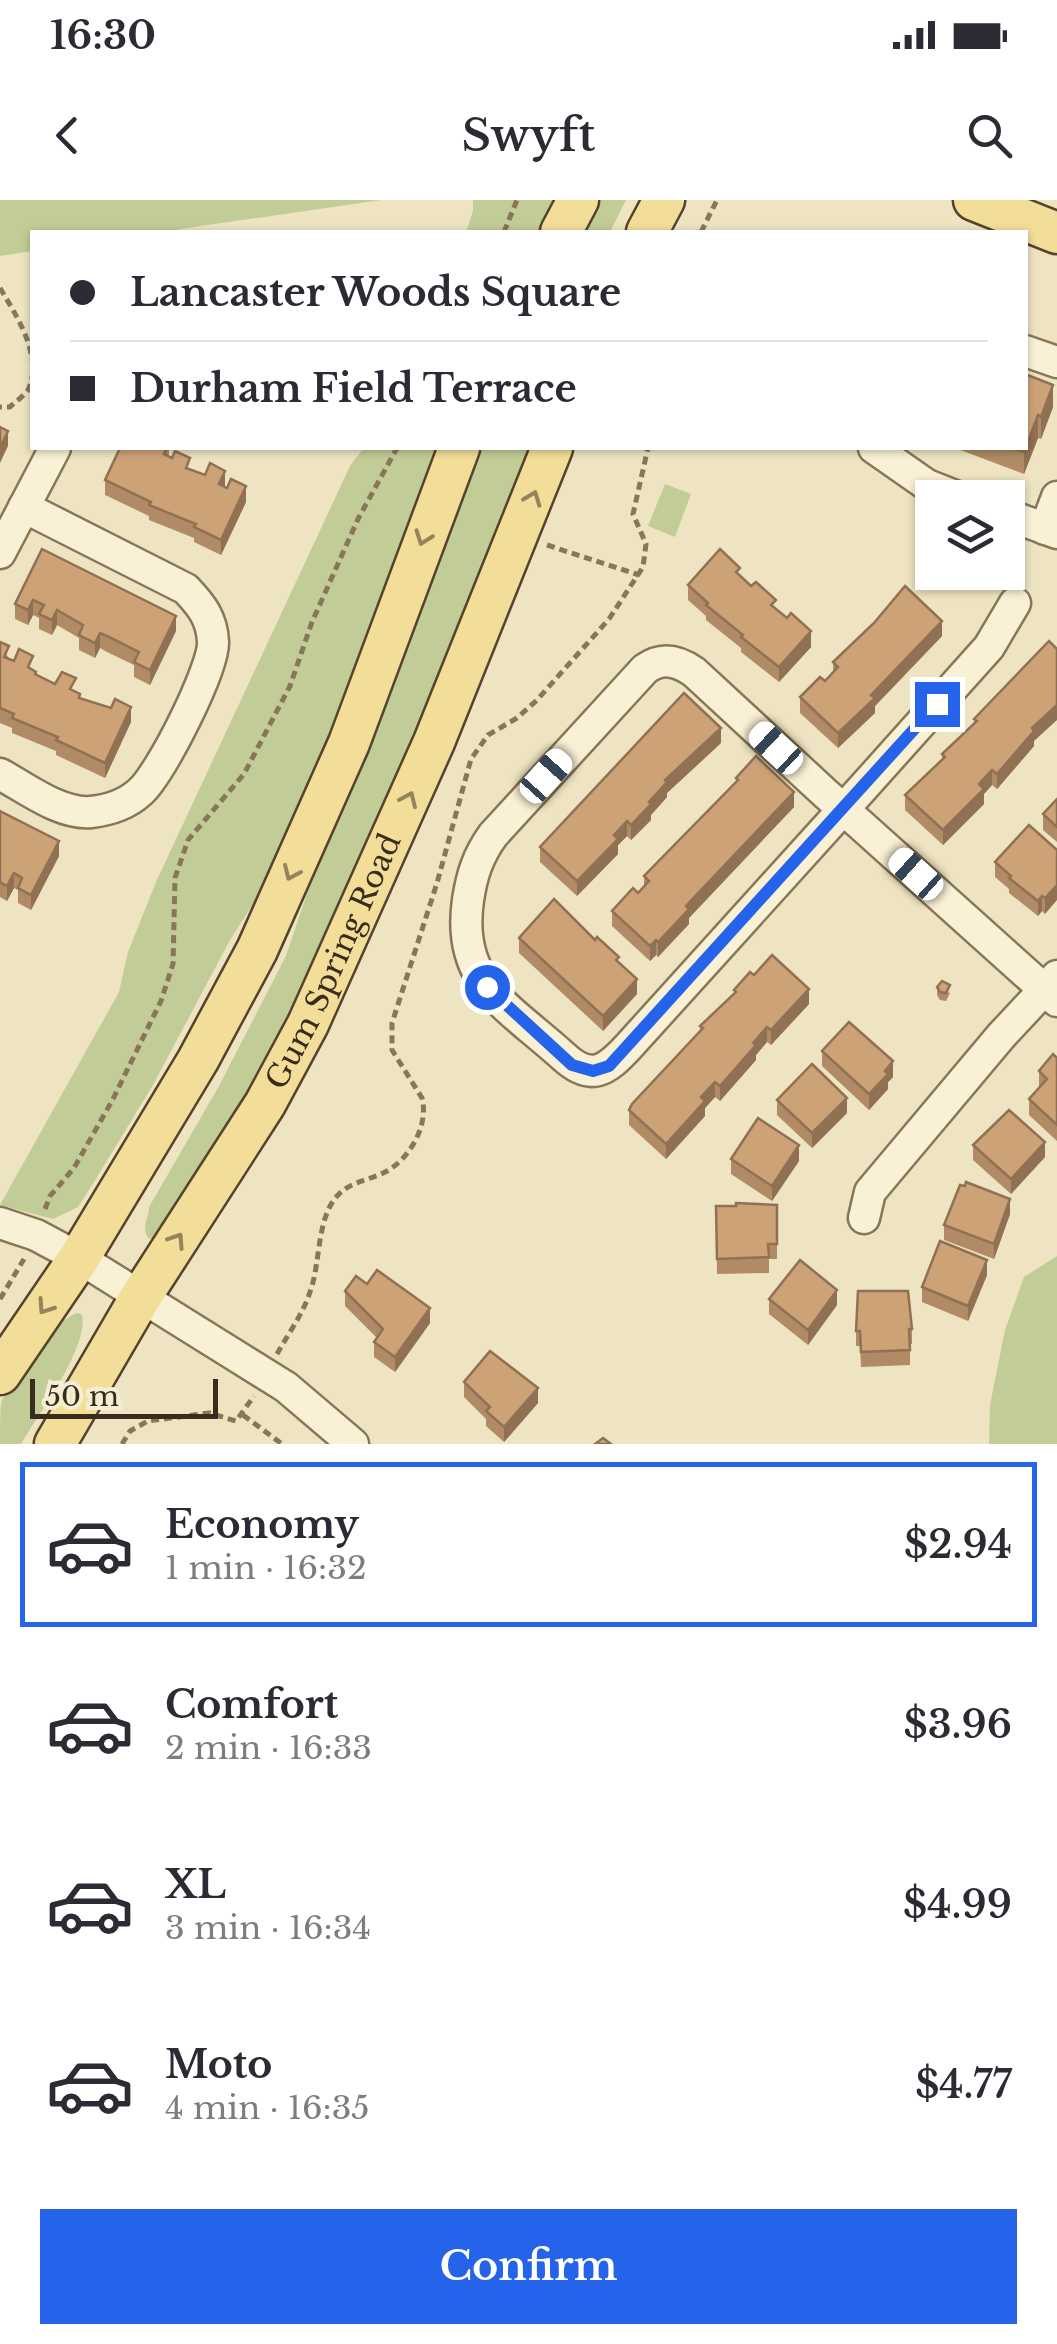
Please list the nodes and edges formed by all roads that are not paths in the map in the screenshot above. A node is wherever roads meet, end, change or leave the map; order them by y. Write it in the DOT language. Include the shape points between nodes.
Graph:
graph roads {
  1 [pos="578,200"];
  2 [pos="664,200"];
  3 [pos="974,200"];
  4 [pos="562,230"];
  5 [pos="648,230"];
  6 [pos="1057,233"];
  7 [pos="1028,351"];
  8 [pos="1057,362"];
  9 [pos="54,450"];
  10 [pos="458,450"];
  11 [pos="551,450"];
  12 [pos="890,453"];
  13 [pos="920,480"];
  14 [pos="1057,496"];
  15 [pos="24,507"];
  16 [pos="1025,521"];
  17 [pos="1051,531"];
  18 [pos="0,553"];
  19 [pos="1015,604"];
  20 [pos="0,774"];
  21 [pos="843,809"];
  22 [pos="1053,989"];
  23 [pos="864,1218"];
  24 [pos="0,1223"];
  25 [pos="79,1258"];
  26 [pos="140,1298"];
  27 [pos="0,1374"];
  28 [pos="55,1444"];
  29 [pos="352,1444"];
  1 -- 4 [label="main road"];
  2 -- 5 [label="main road"];
  3 -- 6 [label="main road"];
  7 -- 8 [label="street"];
  9 -- 15 [label="street"];
  10 -- 25 [label="main road, one-way" via="349,743 258,950"];
  26 -- 11 [label="main road, Gum Spring Road, one-way" via="265,1104 308,1024 434,742"];
  12 -- 13 [label="street"];
  14 -- 17 [label="street"];
  15 -- 18 [label="street"];
  15 -- 20 [label="street" via="186,589 206,610 213,643 208,670 155,776 118,807 87,813"];
  16 -- 17 [label="street"];
  19 -- 21 [label="street" via="988,646"];
  21 -- 21 [label="street" via="694,672 666,661 644,669 478,856 470,883 470,959 572,1065 593,1071 609,1066"];
  21 -- 22 [label="street"];
  22 -- 23 [label="street" via="1001,1036 870,1192"];
  24 -- 25 [label="street"];
  25 -- 26 [label="street"];
  25 -- 27 [label="main road, one-way"];
  26 -- 28 [label="main road, Gum Spring Road"];
  26 -- 29 [label="street" via="286,1388"];
}
